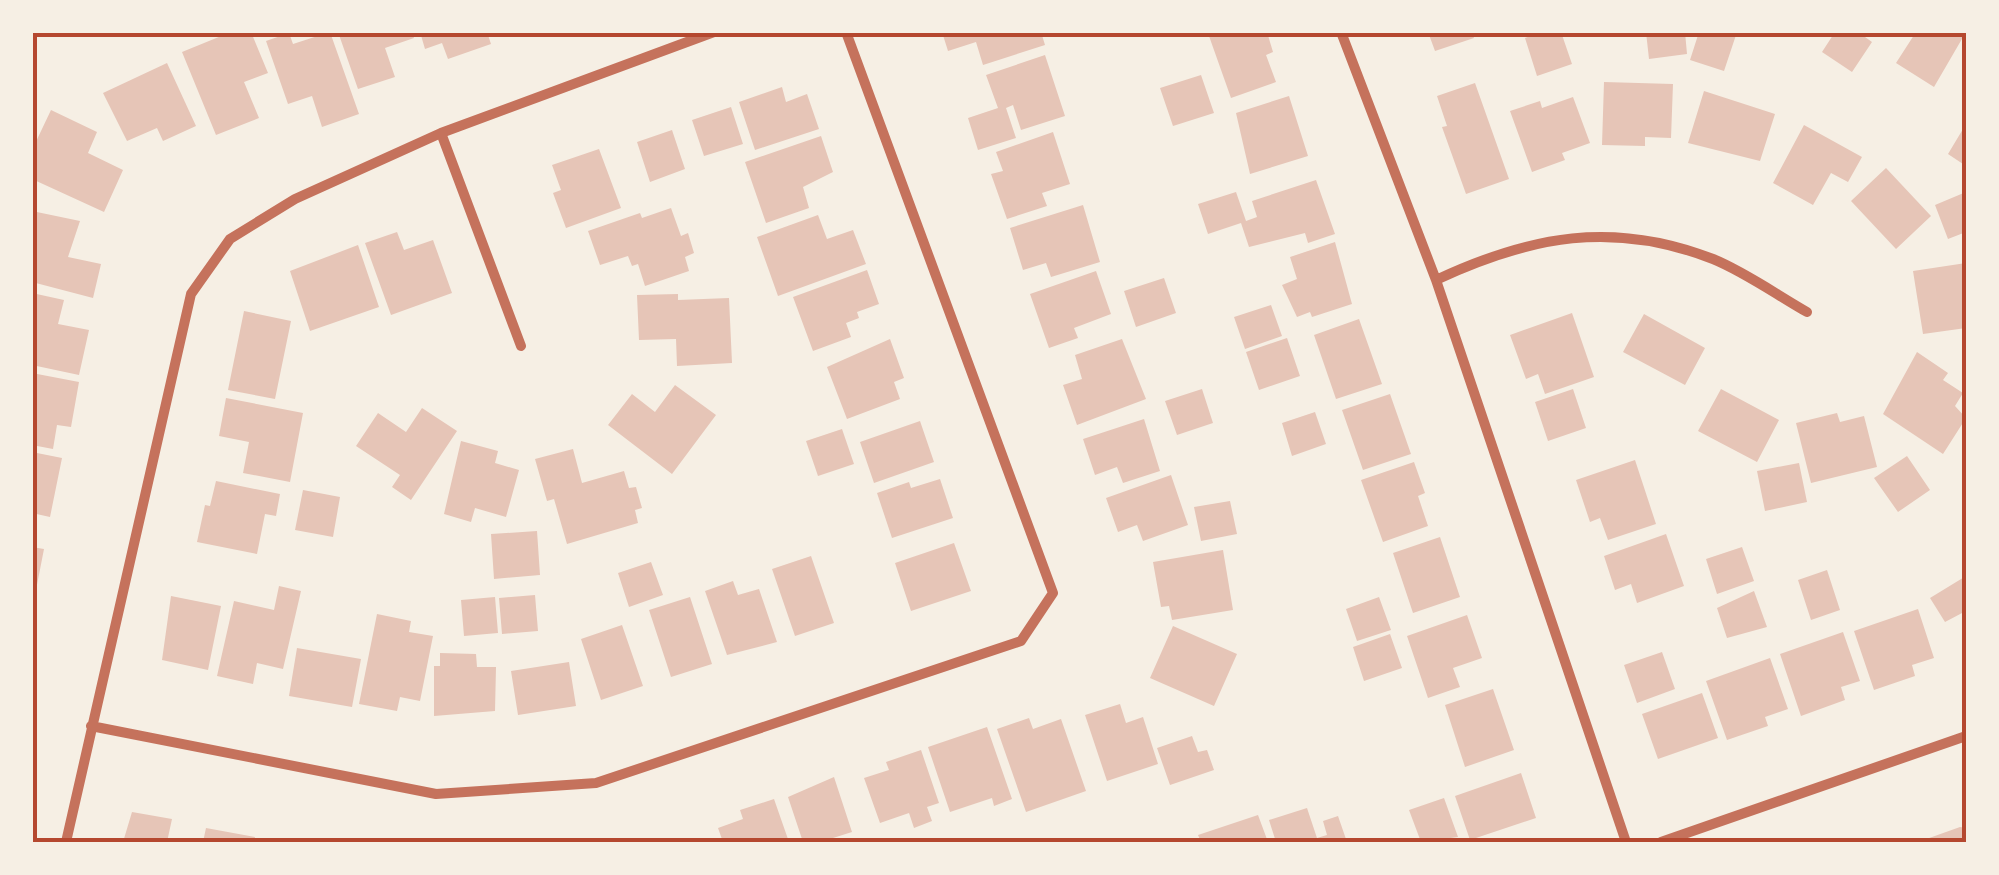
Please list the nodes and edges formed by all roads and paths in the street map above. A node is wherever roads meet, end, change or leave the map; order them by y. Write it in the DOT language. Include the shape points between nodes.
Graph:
graph roads {
  1 [pos="714,32"];
  2 [pos="846,32"];
  3 [pos="1341,32"];
  4 [pos="441,133"];
  5 [pos="1436,280"];
  6 [pos="1807,312"];
  7 [pos="520,346"];
  8 [pos="92,726"];
  9 [pos="1966,736"];
  10 [pos="66,842"];
  11 [pos="1626,842"];
  12 [pos="1660,842"];
  1 -- 4 [label="street"];
  2 -- 8 [label="street" via="1053,594 1022,640 596,783 436,794"];
  3 -- 5 [label="street"];
  4 -- 7 [label="street"];
  4 -- 8 [label="street" via="295,199 230,239 191,294"];
  5 -- 6 [label="street" via="1495,252 1575,236 1640,236 1715,260"];
  5 -- 11 [label="street"];
  8 -- 10 [label="street"];
  9 -- 12 [label="street"];
}
